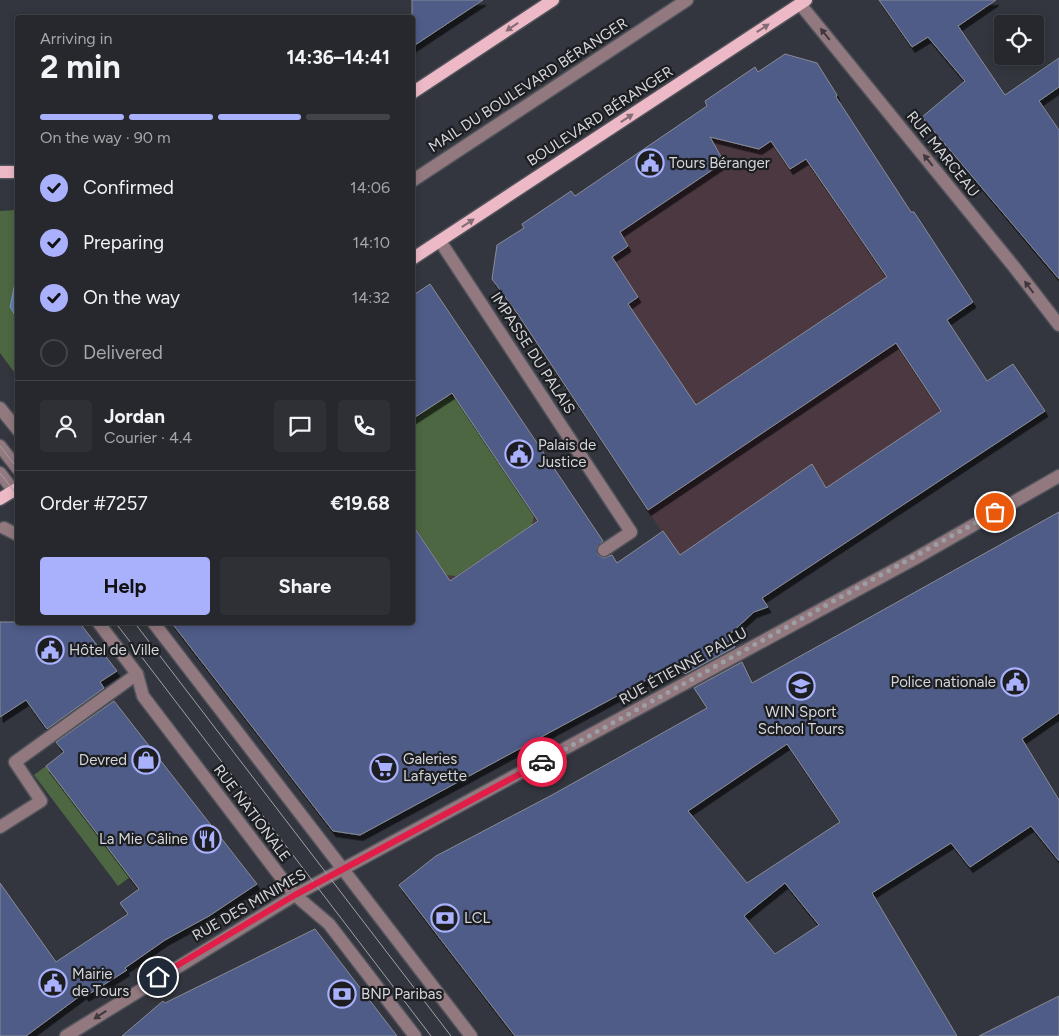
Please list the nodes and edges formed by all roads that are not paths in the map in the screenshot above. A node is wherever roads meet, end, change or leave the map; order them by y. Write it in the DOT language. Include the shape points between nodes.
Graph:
graph roads {
  1 [pos="553,0"];
  2 [pos="687,0"];
  3 [pos="803,2"];
  4 [pos="415,91"];
  5 [pos="0,172"];
  6 [pos="15,172"];
  7 [pos="415,179"];
  8 [pos="440,241"];
  9 [pos="415,257"];
  10 [pos="1059,325"];
  11 [pos="0,408"];
  12 [pos="15,426"];
  13 [pos="0,446"];
  14 [pos="15,465"];
  15 [pos="0,473"];
  16 [pos="1059,476"];
  17 [pos="15,488"];
  18 [pos="15,490"];
  19 [pos="0,500"];
  20 [pos="4,528"];
  21 [pos="15,534"];
  22 [pos="604,550"];
  23 [pos="100,625"];
  24 [pos="155,625"];
  25 [pos="137,674"];
  26 [pos="0,828"];
  27 [pos="343,870"];
  28 [pos="322,881"];
  29 [pos="295,895"];
  30 [pos="66,1036"];
  31 [pos="415,1036"];
  32 [pos="471,1036"];
  1 -- 4 [label="main road, one-way"];
  2 -- 7 [label="street, MAIL DU BOULEVARD BÉRANGER"];
  8 -- 3 [label="main road, BOULEVARD BÉRANGER, one-way"];
  10 -- 3 [label="street, RUE MARCEAU, one-way"];
  5 -- 6 [label="main road"];
  8 -- 9 [label="main road, BOULEVARD BÉRANGER"];
  8 -- 22 [label="street, IMPASSE DU PALAIS" via="631,532"];
  11 -- 12 [label="street"];
  13 -- 14 [label="street"];
  15 -- 17 [label="street"];
  16 -- 27 [label="street, RUE ÉTIENNE PALLU" via="907,563"];
  18 -- 19 [label="main road"];
  20 -- 21 [label="street"];
  23 -- 25 [label="street, RUE NATIONALE"];
  24 -- 27 [label="street"];
  25 -- 26 [label="street" via="15,762 41,801"];
  25 -- 29 [label="street, RUE NATIONALE" via="143,696"];
  27 -- 28 [label="street, RUE ÉTIENNE PALLU"];
  27 -- 32 [label="street"];
  28 -- 29 [label="street, RUE DES MINIMES"];
  29 -- 30 [label="street, RUE DES MINIMES, one-way"];
  29 -- 31 [label="street, RUE NATIONALE" via="329,924"];
}
